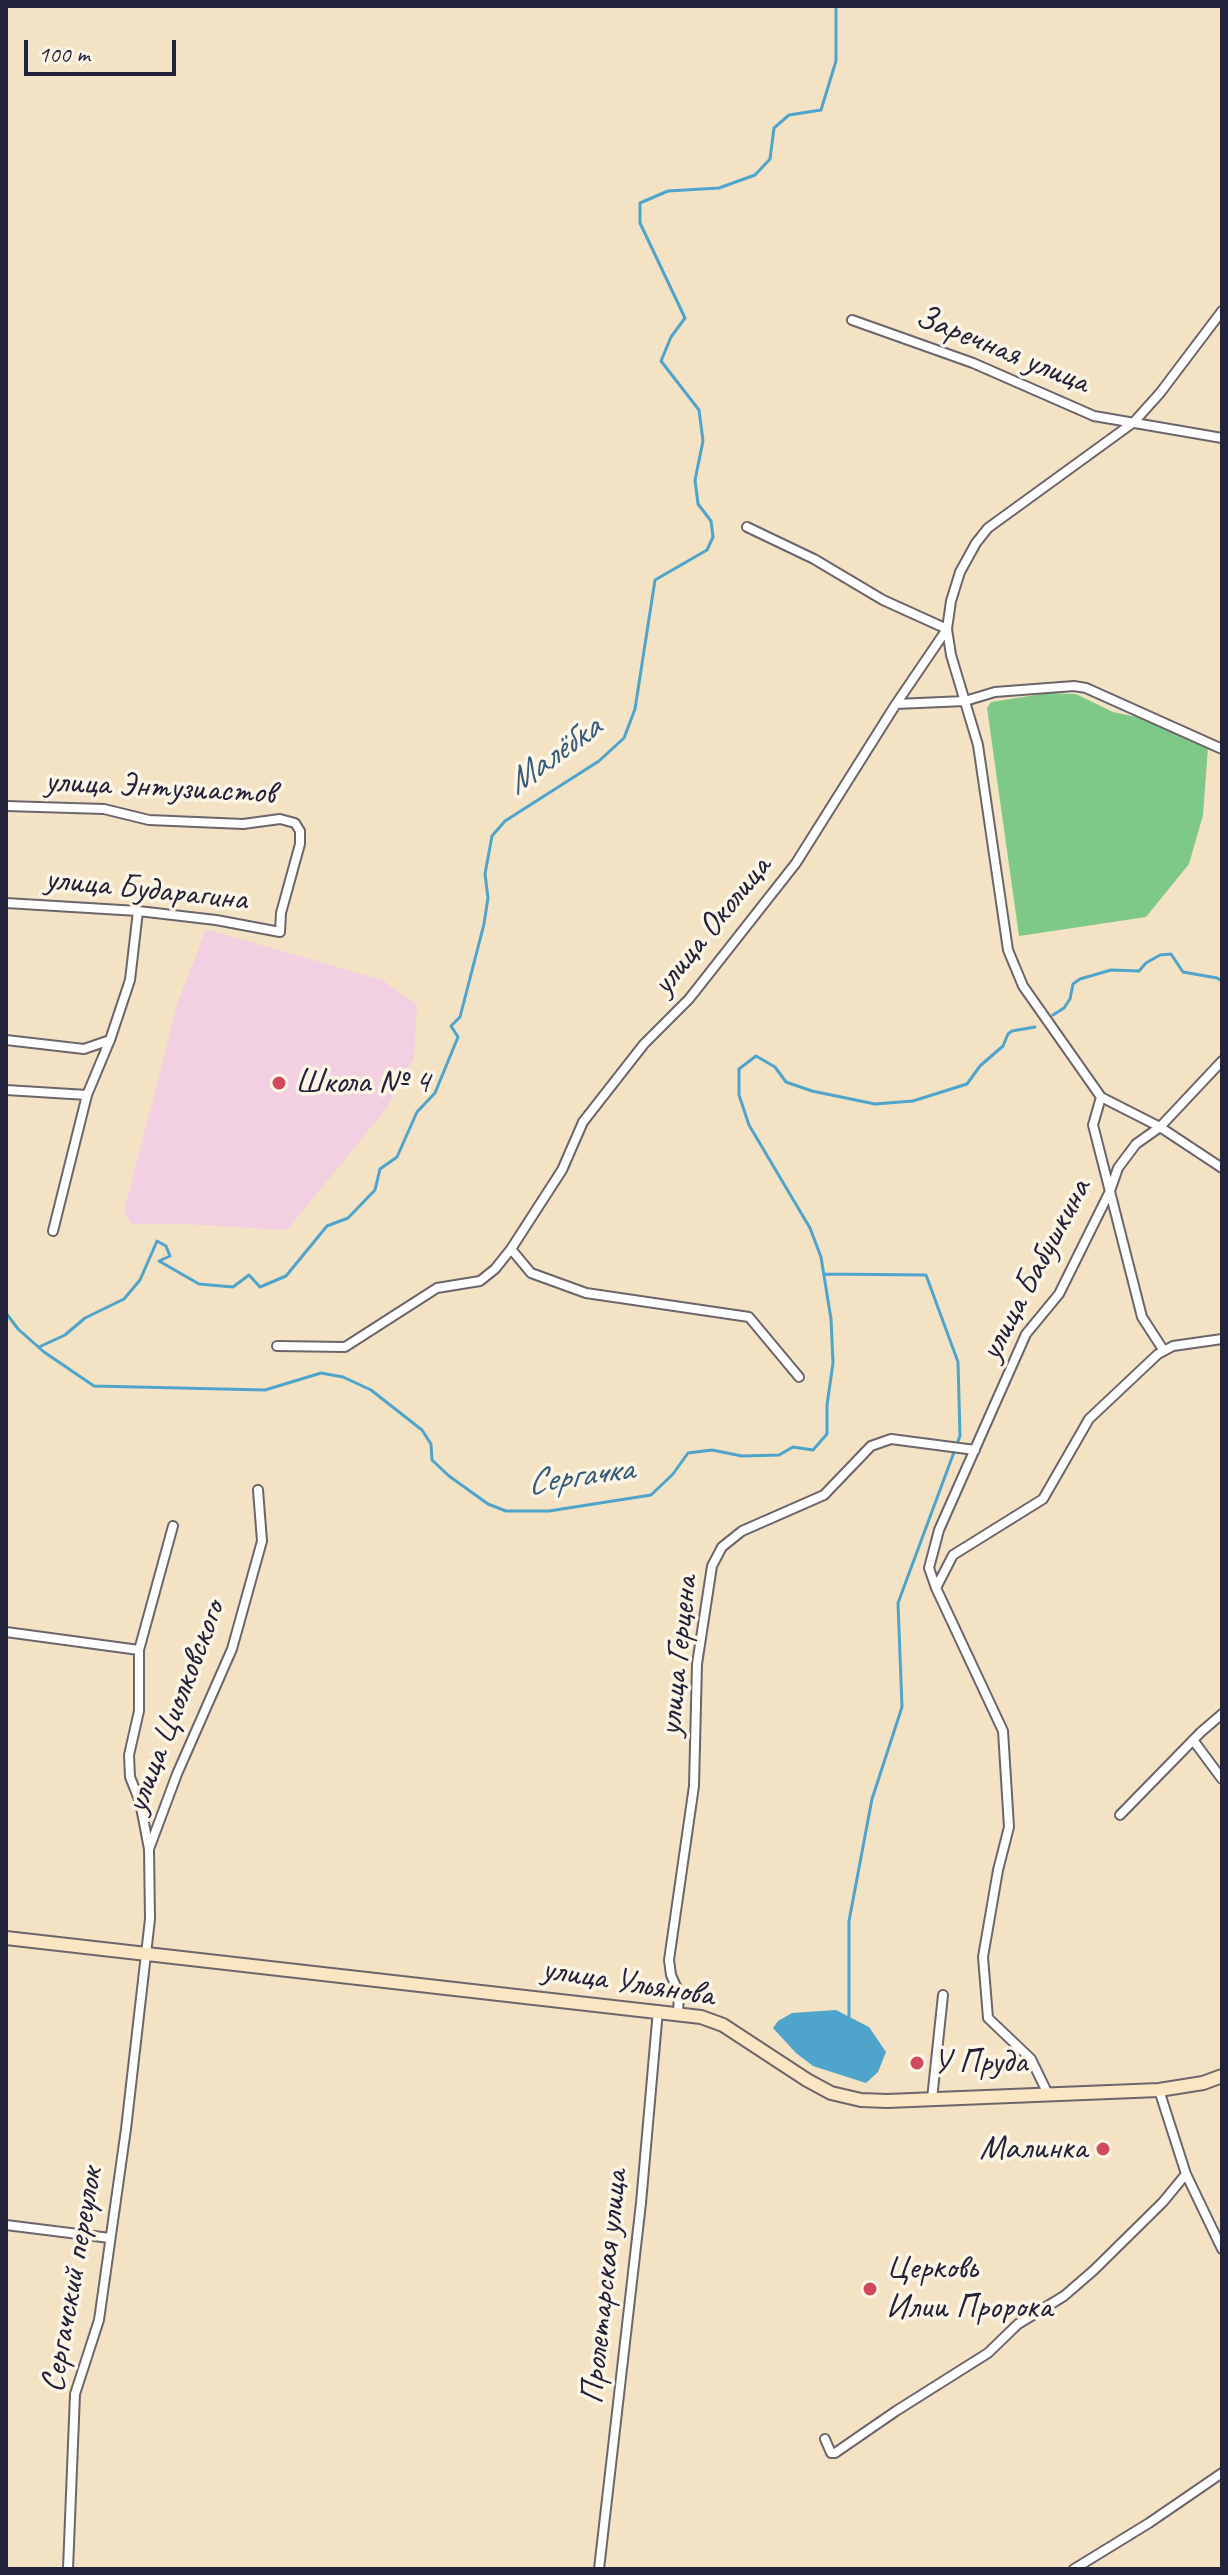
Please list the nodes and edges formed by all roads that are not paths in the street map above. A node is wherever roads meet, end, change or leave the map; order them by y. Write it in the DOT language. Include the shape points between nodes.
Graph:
graph roads {
  1 [pos="1222,311"];
  2 [pos="852,320"];
  3 [pos="1134,422"];
  4 [pos="1222,438"];
  5 [pos="747,527"];
  6 [pos="947,629"];
  7 [pos="965,701"];
  8 [pos="896,704"];
  9 [pos="1222,749"];
  10 [pos="6,806"];
  11 [pos="6,903"];
  12 [pos="138,911"];
  13 [pos="280,932"];
  14 [pos="6,1040"];
  15 [pos="110,1040"];
  16 [pos="1222,1061"];
  17 [pos="6,1090"];
  18 [pos="87,1095"];
  19 [pos="1101,1097"];
  20 [pos="1160,1127"];
  21 [pos="1222,1168"];
  22 [pos="1110,1191"];
  23 [pos="53,1231"];
  24 [pos="511,1249"];
  25 [pos="1222,1339"];
  26 [pos="277,1346"];
  27 [pos="1164,1351"];
  28 [pos="799,1377"];
  29 [pos="975,1450"];
  30 [pos="258,1490"];
  31 [pos="173,1526"];
  32 [pos="936,1588"];
  33 [pos="6,1632"];
  34 [pos="139,1650"];
  35 [pos="1222,1714"];
  36 [pos="1193,1740"];
  37 [pos="1222,1779"];
  38 [pos="1120,1815"];
  39 [pos="149,1849"];
  40 [pos="6,1938"];
  41 [pos="147,1953"];
  42 [pos="943,1995"];
  43 [pos="658,2010"];
  44 [pos="678,2013"];
  45 [pos="1222,2076"];
  46 [pos="1159,2090"];
  47 [pos="1048,2094"];
  48 [pos="932,2099"];
  49 [pos="1186,2174"];
  50 [pos="6,2225"];
  51 [pos="110,2238"];
  52 [pos="1222,2249"];
  53 [pos="825,2439"];
  54 [pos="1222,2473"];
  55 [pos="68,2569"];
  56 [pos="599,2569"];
  57 [pos="1074,2569"];
  1 -- 3 [label="street"];
  2 -- 3 [label="street, Заречная улица" via="973,363 1094,416"];
  3 -- 4 [label="street, Заречная улица"];
  3 -- 6 [label="street" via="988,528 960,572"];
  5 -- 6 [label="street"];
  6 -- 7 [label="street"];
  6 -- 8 [label="street, улица Околица"];
  7 -- 8 [label="street"];
  7 -- 9 [label="street" via="995,692 1086,688"];
  7 -- 19 [label="street" via="978,745 1008,950 1023,986"];
  8 -- 24 [label="street, улица Околица" via="787,875 583,1122 562,1170"];
  10 -- 13 [label="street, улица Энтузиастов" via="104,809 149,820 295,823 300,844"];
  11 -- 12 [label="street, улица Бударагина"];
  12 -- 13 [label="street, улица Бударагина"];
  12 -- 15 [label="street" via="130,980"];
  14 -- 15 [label="street" via="84,1049"];
  15 -- 18 [label="street"];
  16 -- 20 [label="street, улица Бабушкина"];
  17 -- 18 [label="street"];
  18 -- 23 [label="street"];
  19 -- 20 [label="street"];
  19 -- 22 [label="street" via="1093,1125"];
  20 -- 21 [label="street"];
  20 -- 22 [label="street, улица Бабушкина" via="1136,1144 1118,1168"];
  22 -- 27 [label="street" via="1142,1317"];
  22 -- 29 [label="street, улица Бабушкина" via="1059,1294 1026,1334"];
  24 -- 26 [label="street, улица Околица" via="480,1281 437,1288 345,1347"];
  24 -- 28 [label="street" via="531,1273 586,1293 749,1317"];
  25 -- 27 [label="street"];
  27 -- 32 [label="street" via="1089,1419 1043,1499 953,1555"];
  29 -- 32 [label="street" via="939,1530 929,1568"];
  29 -- 44 [label="street, улица Герцена" via="891,1439 871,1446 824,1495 742,1531 722,1547 712,1566 697,1664 694,1786 669,1960 679,1993"];
  30 -- 39 [label="street, улица Циолковского" via="262,1541 232,1649"];
  31 -- 34 [label="street, улица Циолковского"];
  32 -- 47 [label="street" via="1003,1731 1009,1827 983,1957 988,2018 1031,2059"];
  33 -- 34 [label="street"];
  34 -- 39 [label="street, улица Циолковского" via="139,1711 130,1777"];
  35 -- 36 [label="street"];
  36 -- 37 [label="street"];
  36 -- 38 [label="street"];
  39 -- 41 [label="street, улица Циолковского"];
  40 -- 41 [label="main road, улица Ульянова"];
  41 -- 43 [label="main road, улица Ульянова"];
  41 -- 51 [label="street, Сергачский переулок"];
  42 -- 48 [label="street"];
  43 -- 44 [label="main road, улица Ульянова"];
  43 -- 56 [label="street, Пролетарская улица"];
  44 -- 48 [label="main road, улица Ульянова" via="723,2025 831,2093 861,2100"];
  45 -- 46 [label="main road, улица Ульянова"];
  46 -- 47 [label="main road, улица Ульянова"];
  46 -- 49 [label="street"];
  47 -- 48 [label="main road, улица Ульянова"];
  49 -- 52 [label="street"];
  49 -- 53 [label="street" via="1094,2270 1018,2324 988,2353 835,2453"];
  50 -- 51 [label="street"];
  51 -- 55 [label="street, Сергачский переулок" via="99,2320 75,2394"];
  54 -- 57 [label="street"];
}
